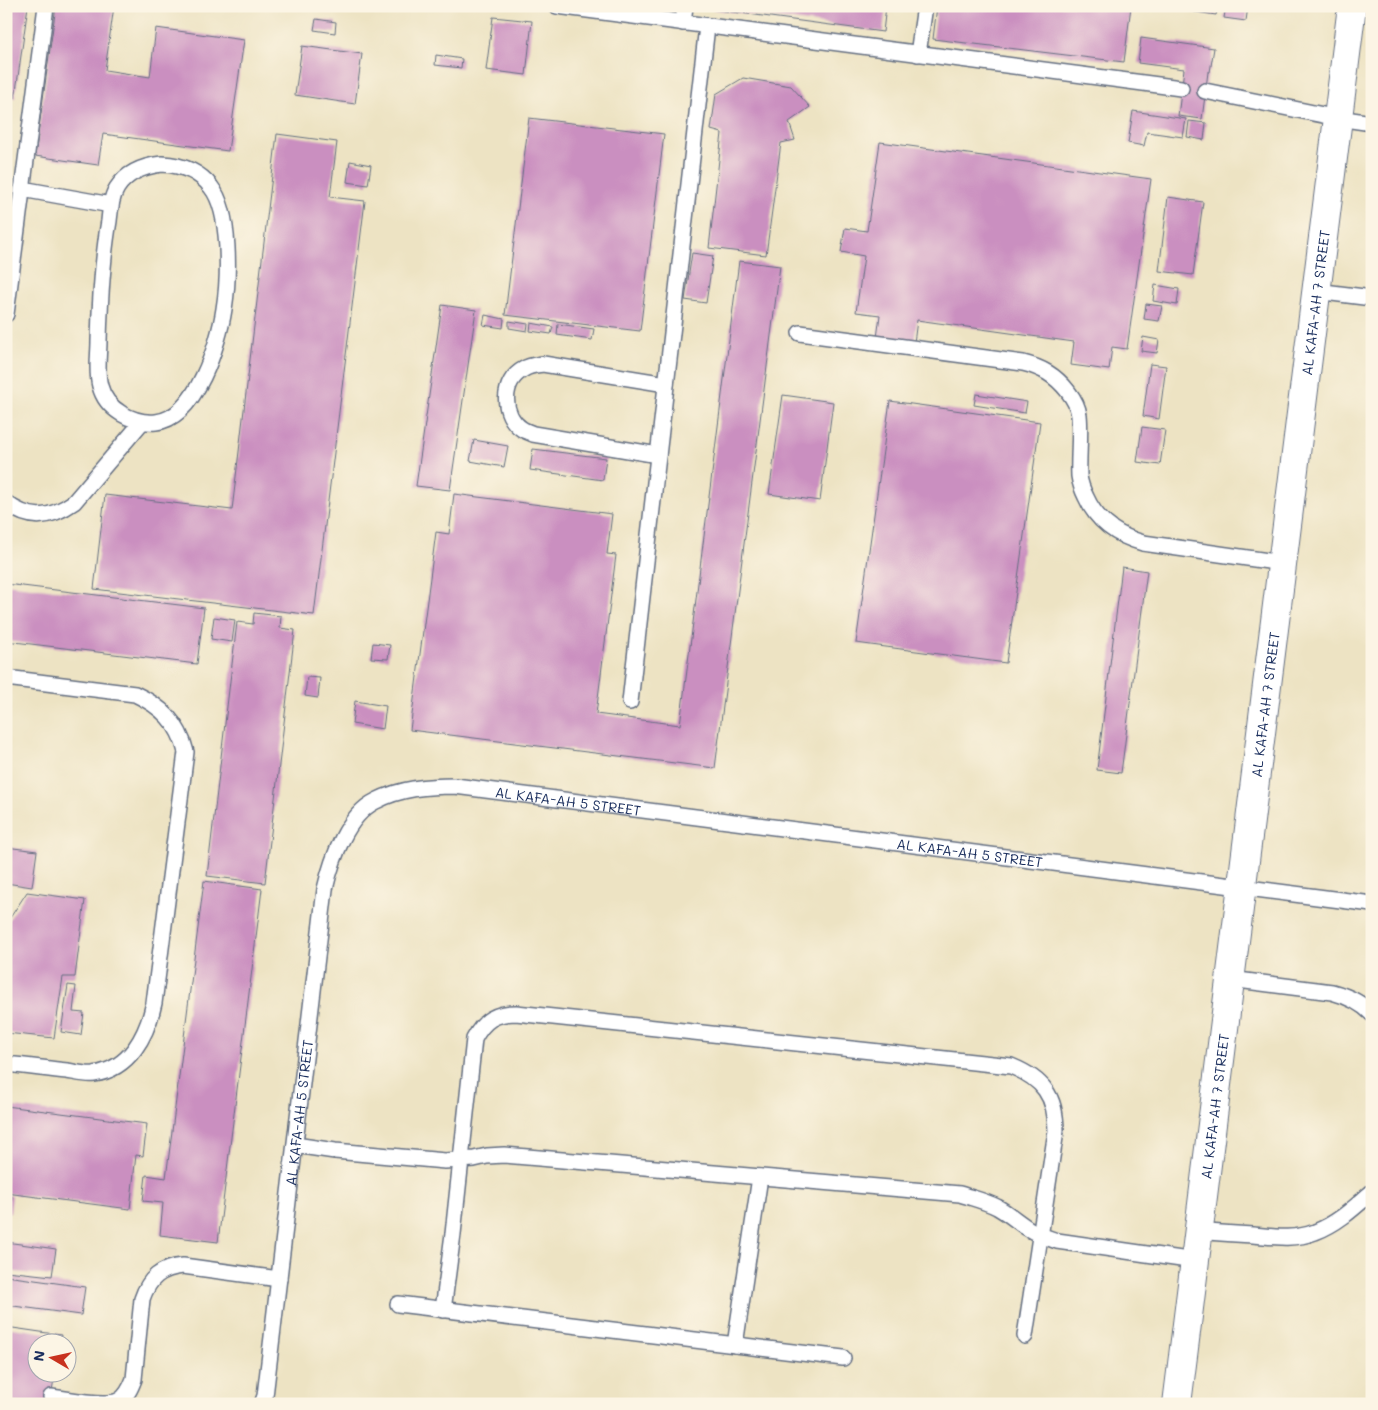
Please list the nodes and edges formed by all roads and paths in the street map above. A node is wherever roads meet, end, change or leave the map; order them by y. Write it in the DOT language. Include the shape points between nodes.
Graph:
graph roads {
  1 [pos="46,6"];
  2 [pos="685,6"];
  3 [pos="925,6"];
  4 [pos="1352,6"];
  5 [pos="566,7"];
  6 [pos="683,23"];
  7 [pos="707,26"];
  8 [pos="918,54"];
  9 [pos="1181,88"];
  10 [pos="1205,92"];
  11 [pos="1338,118"];
  12 [pos="1372,123"];
  13 [pos="22,189"];
  14 [pos="111,205"];
  15 [pos="1316,291"];
  16 [pos="1372,298"];
  17 [pos="7,305"];
  18 [pos="800,334"];
  19 [pos="666,384"];
  20 [pos="142,422"];
  21 [pos="658,455"];
  22 [pos="6,503"];
  23 [pos="1282,563"];
  24 [pos="6,678"];
  25 [pos="630,702"];
  26 [pos="1242,888"];
  27 [pos="1372,904"];
  28 [pos="1230,978"];
  29 [pos="1372,1014"];
  30 [pos="6,1064"];
  31 [pos="295,1145"];
  32 [pos="461,1160"];
  33 [pos="760,1177"];
  34 [pos="1372,1192"];
  35 [pos="1198,1231"];
  36 [pos="1041,1235"];
  37 [pos="1195,1261"];
  38 [pos="279,1280"];
  39 [pos="398,1304"];
  40 [pos="443,1310"];
  41 [pos="1025,1336"];
  42 [pos="735,1345"];
  43 [pos="843,1358"];
  44 [pos="52,1396"];
  45 [pos="264,1401"];
  46 [pos="1177,1404"];
  1 -- 13 [label="lane"];
  2 -- 6 [label="lane"];
  3 -- 8 [label="lane"];
  4 -- 11 [label="street, AL KAFA-AH 7 STREET"];
  5 -- 6 [label="lane"];
  6 -- 7 [label="lane"];
  7 -- 8 [label="lane"];
  7 -- 19 [label="lane"];
  8 -- 9 [label="lane"];
  10 -- 11 [label="lane"];
  11 -- 12 [label="lane"];
  11 -- 15 [label="street, AL KAFA-AH 7 STREET"];
  13 -- 14 [label="lane"];
  13 -- 17 [label="lane"];
  14 -- 20 [label="lane" via="103,251 98,374 106,400 128,418"];
  14 -- 20 [label="lane" via="116,189 136,171 148,166 176,165 202,177 212,188 223,216 227,283 224,309 210,362 185,407 171,418"];
  15 -- 16 [label="lane"];
  15 -- 23 [label="street, AL KAFA-AH 7 STREET"];
  18 -- 23 [label="lane" via="1023,363 1049,373 1074,402 1078,413 1079,478 1089,503 1106,525 1143,543"];
  19 -- 21 [label="lane"];
  19 -- 21 [label="lane" via="543,364 522,369 513,378 506,400 514,422 533,434"];
  20 -- 22 [label="lane" via="74,502 62,511 47,516 30,515"];
  21 -- 25 [label="lane"];
  23 -- 26 [label="street, AL KAFA-AH 7 STREET"];
  24 -- 30 [label="lane" via="135,694 170,717 186,752 154,1003 144,1035 122,1061 108,1070 92,1074"];
  26 -- 27 [label="lane, AL KAFA-AH 5 STREET"];
  26 -- 28 [label="street, AL KAFA-AH 7 STREET"];
  26 -- 31 [label="lane, AL KAFA-AH 5 STREET" via="462,787 414,788 374,801 362,811 338,847 330,867"];
  28 -- 29 [label="lane" via="1332,992 1358,1002"];
  28 -- 35 [label="street, AL KAFA-AH 7 STREET"];
  31 -- 32 [label="lane" via="430,1160"];
  31 -- 38 [label="lane, AL KAFA-AH 5 STREET"];
  32 -- 33 [label="lane" via="504,1155"];
  32 -- 36 [label="lane" via="474,1039 484,1024 499,1015 516,1013 1011,1066 1038,1081 1048,1093 1056,1118"];
  32 -- 40 [label="lane"];
  33 -- 36 [label="lane" via="960,1194 996,1207"];
  33 -- 42 [label="lane"];
  34 -- 35 [label="lane" via="1332,1224 1302,1235 1286,1238"];
  35 -- 37 [label="street, AL KAFA-AH 7 STREET"];
  36 -- 37 [label="lane" via="1073,1244"];
  36 -- 41 [label="lane"];
  37 -- 46 [label="street, AL KAFA-AH 7 STREET"];
  38 -- 44 [label="lane" via="183,1266 160,1272 142,1299 134,1378 126,1394 120,1400 101,1403"];
  38 -- 45 [label="lane, AL KAFA-AH 5 STREET"];
  39 -- 40 [label="lane"];
  40 -- 42 [label="lane"];
  42 -- 43 [label="lane"];
}
